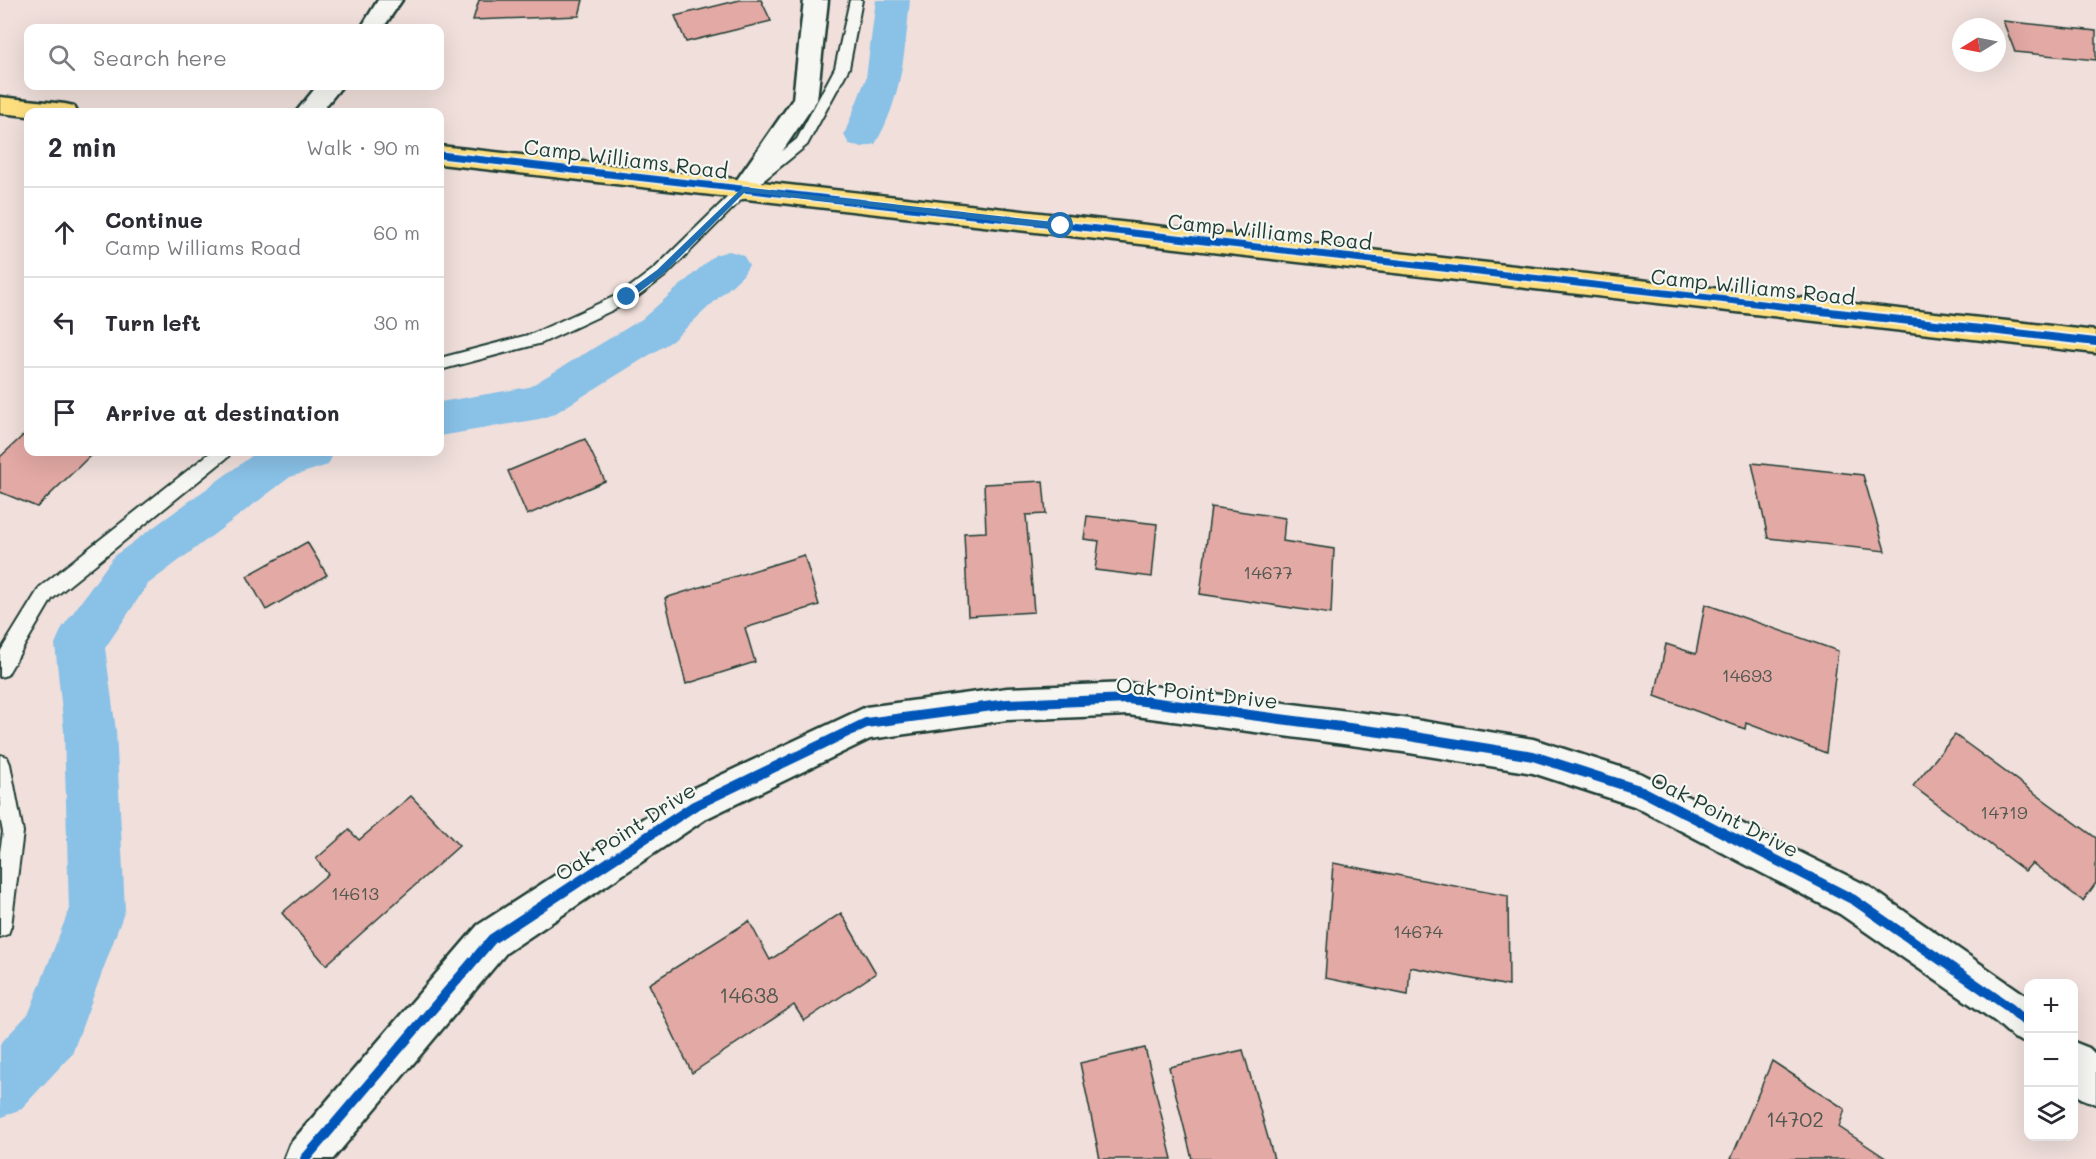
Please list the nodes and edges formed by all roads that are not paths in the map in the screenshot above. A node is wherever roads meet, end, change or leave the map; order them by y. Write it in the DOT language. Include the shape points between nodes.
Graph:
graph roads {
  1 [pos="390,0"];
  2 [pos="816,0"];
  3 [pos="856,0"];
  4 [pos="375,24"];
  5 [pos="327,90"];
  6 [pos="0,105"];
  7 [pos="28,108"];
  8 [pos="311,108"];
  9 [pos="444,155"];
  10 [pos="743,190"];
  11 [pos="2096,342"];
  12 [pos="444,363"];
  13 [pos="217,456"];
  14 [pos="0,669"];
  15 [pos="0,764"];
  16 [pos="0,926"];
  17 [pos="2024,1020"];
  18 [pos="2078,1067"];
  19 [pos="2096,1083"];
  20 [pos="305,1159"];
  1 -- 4 [label="street"];
  2 -- 10 [label="street" via="805,100"];
  3 -- 10 [label="lane" via="842,68 802,142"];
  5 -- 8 [label="street"];
  6 -- 7 [label="main road"];
  9 -- 10 [label="main road, Camp Williams Road"];
  10 -- 11 [label="main road, Camp Williams Road"];
  10 -- 12 [label="lane" via="660,272 627,297 536,339"];
  13 -- 14 [label="lane" via="46,593"];
  15 -- 16 [label="lane" via="13,832"];
  17 -- 20 [label="street, Oak Point Drive" via="1854,900 1642,791 1533,756 1128,699 1007,704 866,723 694,806 492,939"];
  18 -- 19 [label="street"];
}
